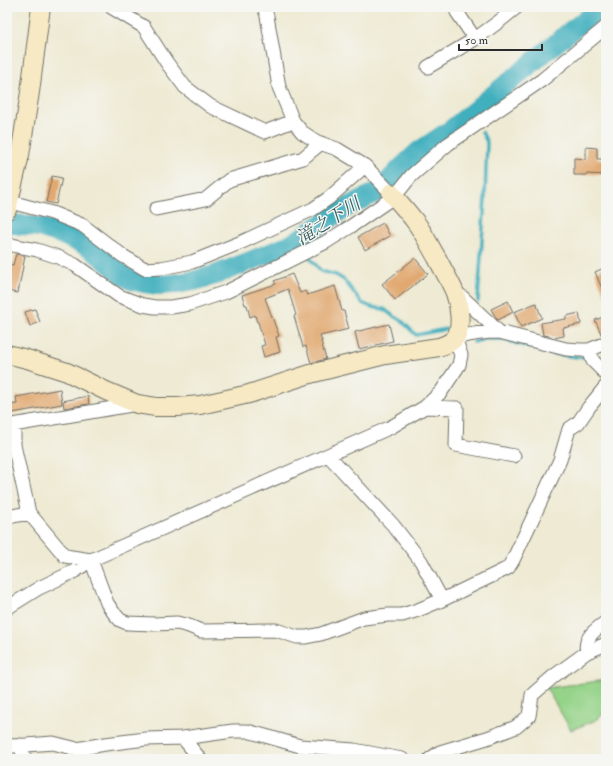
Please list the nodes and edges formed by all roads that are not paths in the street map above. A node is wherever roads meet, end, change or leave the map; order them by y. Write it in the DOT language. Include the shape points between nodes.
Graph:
graph roads {
  1 [pos="41,7"];
  2 [pos="111,7"];
  3 [pos="264,7"];
  4 [pos="455,7"];
  5 [pos="517,7"];
  6 [pos="606,27"];
  7 [pos="475,39"];
  8 [pos="428,67"];
  9 [pos="293,121"];
  10 [pos="320,143"];
  11 [pos="368,169"];
  12 [pos="393,194"];
  13 [pos="8,204"];
  14 [pos="156,209"];
  15 [pos="7,244"];
  16 [pos="456,295"];
  17 [pos="499,332"];
  18 [pos="455,338"];
  19 [pos="606,343"];
  20 [pos="7,354"];
  21 [pos="591,355"];
  22 [pos="606,374"];
  23 [pos="606,386"];
  24 [pos="137,404"];
  25 [pos="425,407"];
  26 [pos="10,426"];
  27 [pos="328,455"];
  28 [pos="514,456"];
  29 [pos="29,513"];
  30 [pos="7,517"];
  31 [pos="91,560"];
  32 [pos="442,600"];
  33 [pos="7,608"];
  34 [pos="606,622"];
  35 [pos="606,644"];
  36 [pos="587,652"];
  37 [pos="183,738"];
  38 [pos="7,745"];
  39 [pos="20,745"];
  40 [pos="438,757"];
  41 [pos="25,759"];
  42 [pos="200,759"];
  43 [pos="402,759"];
  1 -- 13 [label="street" via="22,147"];
  2 -- 9 [label="street" via="144,27 185,87 210,106 265,132"];
  3 -- 9 [label="street" via="279,87"];
  4 -- 7 [label="street"];
  5 -- 7 [label="street"];
  6 -- 12 [label="street" via="542,80 448,144"];
  7 -- 8 [label="street"];
  9 -- 10 [label="street" via="302,132"];
  10 -- 11 [label="street" via="337,149"];
  10 -- 14 [label="street" via="303,158 229,180 206,199"];
  11 -- 12 [label="street"];
  11 -- 13 [label="street" via="313,209 192,262 161,268 145,269 82,225 52,213"];
  12 -- 15 [label="street" via="326,242 226,292 190,304 171,307 143,305 119,296 58,257"];
  12 -- 16 [label="street" via="425,236"];
  16 -- 17 [label="street" via="461,296"];
  16 -- 18 [label="street" via="459,323"];
  17 -- 18 [label="street" via="474,333"];
  17 -- 21 [label="street" via="566,349 580,350"];
  18 -- 24 [label="street" via="439,347 344,364 222,401 178,407"];
  18 -- 25 [label="street" via="461,355 459,364 441,392"];
  19 -- 21 [label="street"];
  20 -- 24 [label="street" via="67,372"];
  21 -- 22 [label="street"];
  23 -- 32 [label="street" via="578,423 569,429 560,460 508,568"];
  24 -- 26 [label="street"];
  25 -- 27 [label="street" via="391,427"];
  25 -- 28 [label="street" via="457,408 456,445"];
  26 -- 29 [label="street"];
  27 -- 31 [label="street"];
  27 -- 32 [label="street" via="393,525 421,562"];
  29 -- 30 [label="street"];
  29 -- 31 [label="street" via="65,556"];
  31 -- 32 [label="street" via="107,603 120,620 127,623 177,623 201,631 276,630 297,637 306,637 364,618 402,615"];
  31 -- 33 [label="street"];
  34 -- 36 [label="street" via="590,637 586,646"];
  35 -- 36 [label="street"];
  36 -- 40 [label="street" via="532,694 529,716 516,728"];
  37 -- 39 [label="street" via="146,739 77,749 53,743"];
  37 -- 42 [label="street"];
  37 -- 43 [label="street" via="233,731 247,732 300,746 354,750"];
  38 -- 39 [label="street"];
  39 -- 41 [label="street"];
}
